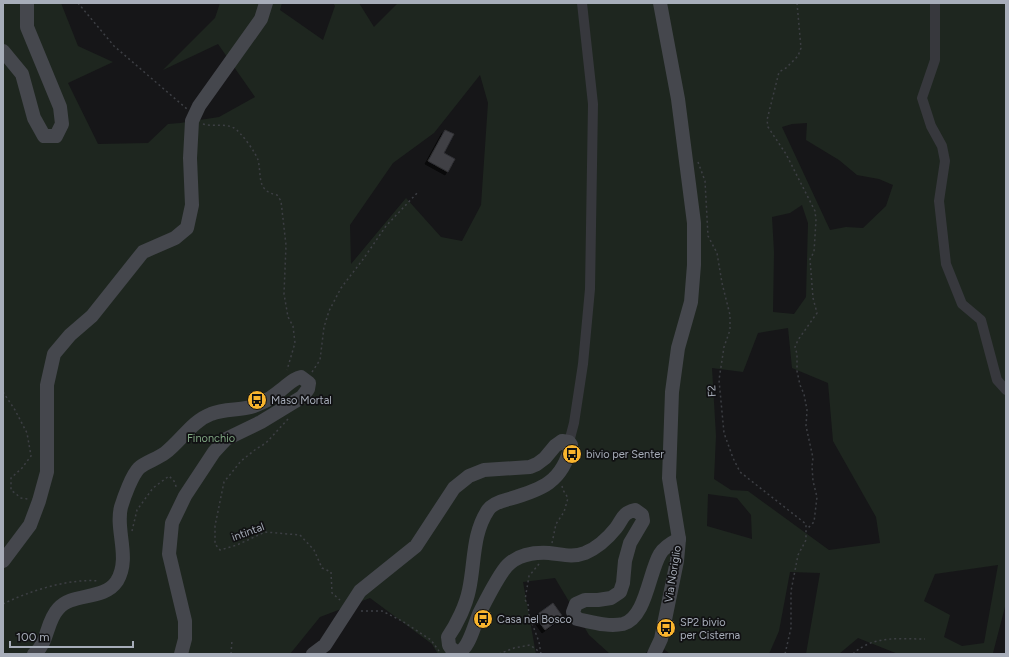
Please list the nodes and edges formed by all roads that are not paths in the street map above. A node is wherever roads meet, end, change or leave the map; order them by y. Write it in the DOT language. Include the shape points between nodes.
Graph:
graph roads {
  1 [pos="27,3"];
  2 [pos="266,3"];
  3 [pos="582,3"];
  4 [pos="660,3"];
  5 [pos="935,3"];
  6 [pos="3,50"];
  7 [pos="1006,390"];
  8 [pos="569,442"];
  9 [pos="679,539"];
  10 [pos="3,561"];
  11 [pos="34,654"];
  12 [pos="181,654"];
  13 [pos="313,654"];
  14 [pos="654,654"];
  1 -- 6 [label="street" via="27,26 60,107 62,124 56,136 44,136 34,118 22,74"];
  2 -- 10 [label="street" via="261,19 199,106 192,121 192,205 187,228 175,238 143,252 92,316 70,335 54,354 47,385 48,472 30,525"];
  3 -- 8 [label="street" via="593,104 590,289 583,364"];
  4 -- 9 [label="street, Via Noriglio" via="678,99 694,223 691,302 678,348 670,432 669,478"];
  5 -- 7 [label="street" via="935,60 922,98 931,126 942,146 945,160 939,201 946,264 962,304 981,320 997,380"];
  8 -- 9 [label="street" via="571,446 565,465 546,485 499,502 488,509 474,550 469,591 456,625 448,637 453,651 459,652 463,649 495,585 504,570 515,559 532,553 566,556 585,553 605,540 629,511 635,510 642,515 643,521 630,543 620,592 611,598 585,600 576,604 573,612 577,619 607,625 624,623 636,615 660,555 667,545"];
  8 -- 13 [label="street" via="562,441 538,464 484,470 469,476 454,488 416,546 360,591 324,645"];
  9 -- 14 [label="street, Via Noriglio" via="661,639"];
  11 -- 12 [label="street" via="42,644 50,621 58,608 73,600 108,590 116,583 124,559 121,508 128,486 138,468 164,453 194,423 211,413 260,404 295,378 301,377 309,383 302,397 261,422 226,439 214,452 185,496 172,523 169,554 185,621 185,639"];
}
